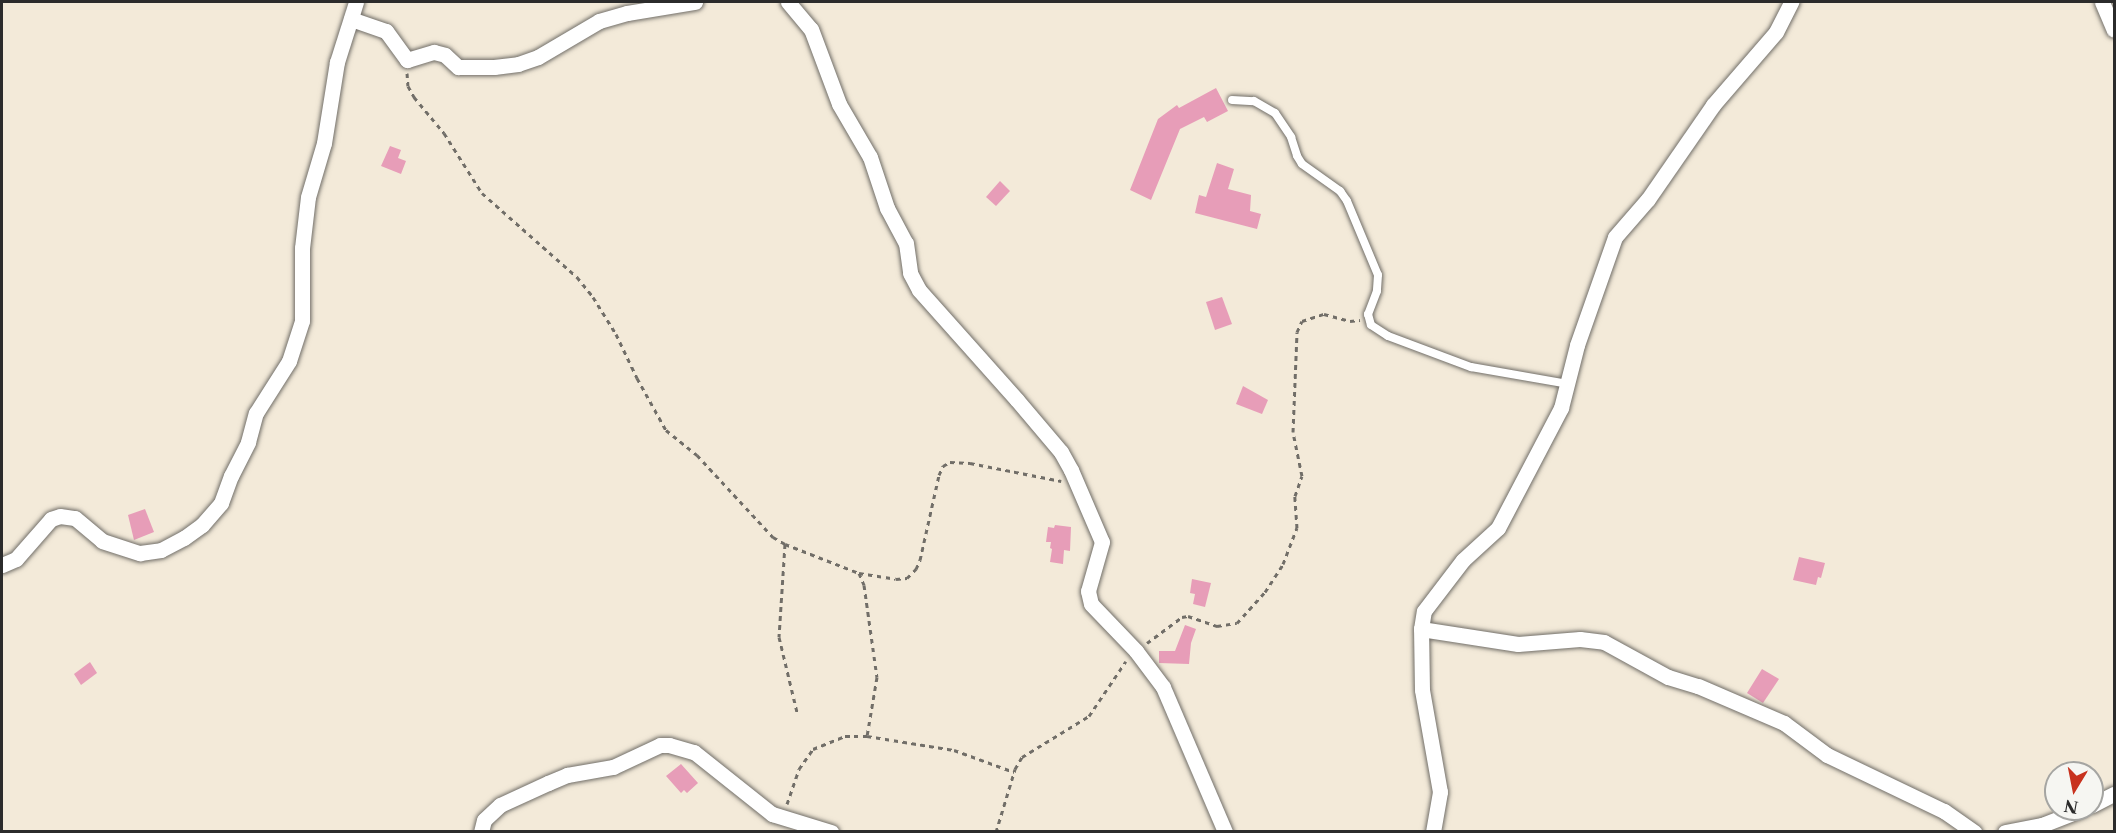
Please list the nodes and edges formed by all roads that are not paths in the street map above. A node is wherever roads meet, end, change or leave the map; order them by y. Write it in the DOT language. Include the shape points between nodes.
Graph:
graph roads {
  1 [pos="356,2"];
  2 [pos="695,2"];
  3 [pos="788,2"];
  4 [pos="1791,2"];
  5 [pos="2102,2"];
  6 [pos="351,19"];
  7 [pos="2115,30"];
  8 [pos="1232,100"];
  9 [pos="1568,384"];
  10 [pos="2,566"];
  11 [pos="1421,629"];
  12 [pos="2052,821"];
  13 [pos="481,831"];
  14 [pos="831,831"];
  15 [pos="1226,831"];
  16 [pos="1433,831"];
  17 [pos="1974,831"];
  18 [pos="2005,831"];
  1 -- 6 [label="street"];
  2 -- 6 [label="street" via="599,21 538,57 518,64 458,67 445,55 434,52 406,60 386,31"];
  3 -- 15 [label="street" via="811,29 839,104 866,148 887,208 906,243 910,273 919,290 1061,452 1078,484 1102,542 1088,596 1095,611 1135,651 1163,687"];
  4 -- 9 [label="street" via="1776,32 1713,105 1648,199 1615,237 1577,345"];
  5 -- 7 [label="street"];
  6 -- 10 [label="street" via="337,62 324,143 306,209 302,321 289,361 256,414 249,442 221,503 184,538 161,550 140,553 102,541 75,518 60,516 51,519 12,562"];
  8 -- 9 [label="lane" via="1254,101 1275,113 1302,164 1340,191 1347,201 1378,275 1368,320 1388,336 1463,365"];
  9 -- 11 [label="street" via="1561,408 1505,515 1447,579 1424,611"];
  11 -- 16 [label="street" via="1422,690 1440,792"];
  11 -- 17 [label="street" via="1518,644 1580,639 1604,642 1668,676 1784,723 1827,755 1944,811"];
  12 -- 18 [label="street"];
  13 -- 14 [label="street" via="484,820 500,805 567,776 613,767 660,745 694,753 759,806 783,819"];
}
